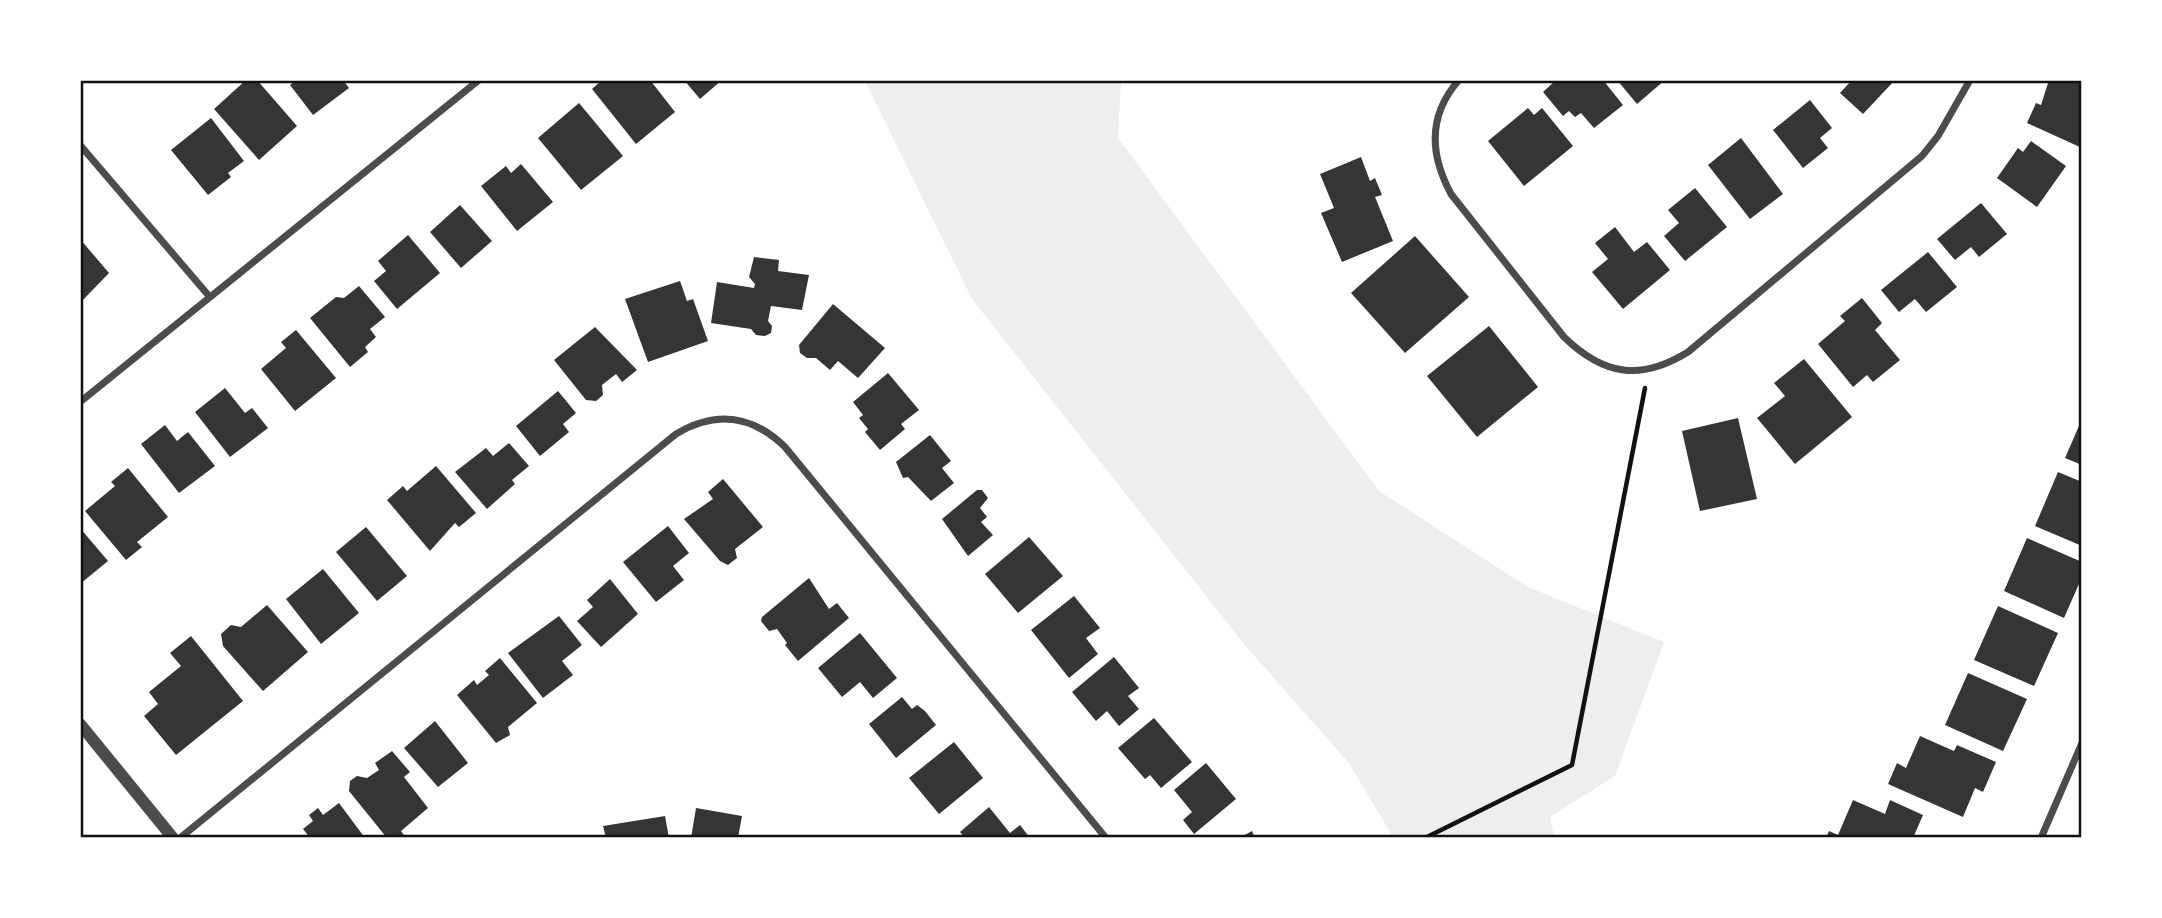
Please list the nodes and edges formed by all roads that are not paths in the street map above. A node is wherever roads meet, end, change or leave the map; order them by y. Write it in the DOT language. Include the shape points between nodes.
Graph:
graph roads {
  1 [pos="479,80"];
  2 [pos="1460,80"];
  3 [pos="1970,80"];
  4 [pos="80,145"];
  5 [pos="209,296"];
  6 [pos="80,402"];
  7 [pos="80,724"];
  8 [pos="2081,743"];
  9 [pos="173,838"];
  10 [pos="180,838"];
  11 [pos="1106,838"];
  12 [pos="2041,838"];
  1 -- 5 [label="street"];
  2 -- 3 [label="street" via="1434,132 1439,172 1451,194 1564,337 1581,354 1627,372 1668,364 1688,352 1922,156"];
  4 -- 5 [label="street"];
  5 -- 6 [label="street"];
  7 -- 9 [label="street"];
  8 -- 12 [label="street"];
  10 -- 11 [label="street" via="676,433 700,422 731,417 751,422 785,447"];
}
